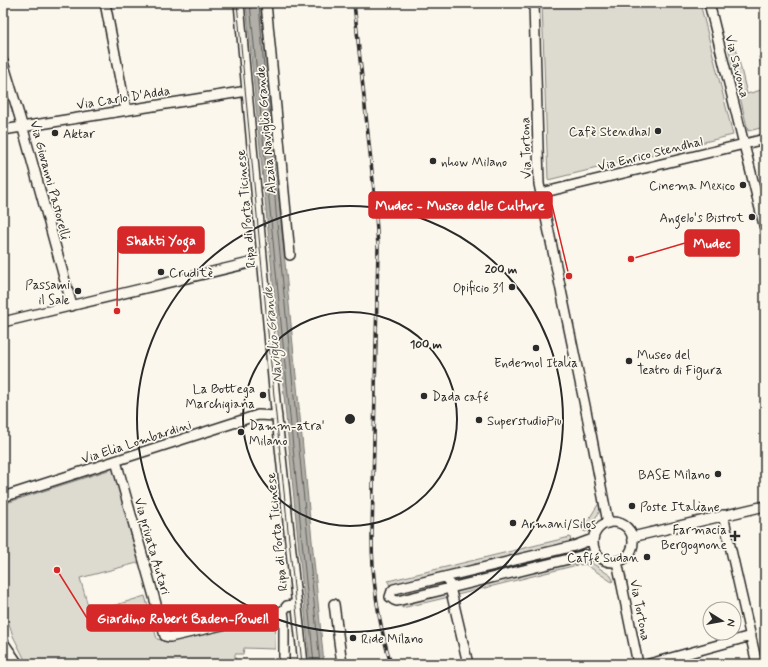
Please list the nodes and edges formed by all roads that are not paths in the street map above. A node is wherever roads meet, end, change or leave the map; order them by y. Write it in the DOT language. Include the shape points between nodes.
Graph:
graph roads {
  1 [pos="105,3"];
  2 [pos="239,3"];
  3 [pos="266,3"];
  4 [pos="534,3"];
  5 [pos="709,3"];
  6 [pos="3,62"];
  7 [pos="247,91"];
  8 [pos="126,110"];
  9 [pos="22,126"];
  10 [pos="3,130"];
  11 [pos="765,139"];
  12 [pos="744,144"];
  13 [pos="541,193"];
  14 [pos="765,229"];
  15 [pos="290,255"];
  16 [pos="262,260"];
  17 [pos="72,306"];
  18 [pos="3,322"];
  19 [pos="277,416"];
  20 [pos="116,461"];
  21 [pos="3,497"];
  22 [pos="765,506"];
  23 [pos="724,515"];
  24 [pos="608,523"];
  25 [pos="632,537"];
  26 [pos="593,539"];
  27 [pos="599,556"];
  28 [pos="617,561"];
  29 [pos="447,576"];
  30 [pos="450,588"];
  31 [pos="297,604"];
  32 [pos="334,604"];
  33 [pos="283,611"];
  34 [pos="751,636"];
  35 [pos="167,637"];
  36 [pos="3,642"];
  37 [pos="11,653"];
  38 [pos="3,660"];
  39 [pos="18,664"];
  40 [pos="284,664"];
  41 [pos="303,664"];
  42 [pos="342,664"];
  43 [pos="468,664"];
  44 [pos="638,664"];
  45 [pos="649,664"];
  46 [pos="757,664"];
  1 -- 8 [label="street"];
  2 -- 7 [label="street, Ripa di Porta Ticinese"];
  3 -- 15 [label="street, Alzaia Naviglio Grande"];
  4 -- 13 [label="street, Via Tortona"];
  5 -- 12 [label="street, Via Savona"];
  6 -- 9 [label="street, Via Giovanni Pastorelli"];
  7 -- 8 [label="street, Via Carlo D'Adda"];
  7 -- 16 [label="street, Ripa di Porta Ticinese"];
  8 -- 9 [label="street, Via Carlo D'Adda"];
  9 -- 10 [label="street, Via Carlo D'Adda"];
  9 -- 17 [label="street, Via Giovanni Pastorelli"];
  11 -- 12 [label="street, Via Enrico Stendhal"];
  12 -- 13 [label="street, Via Enrico Stendhal"];
  12 -- 14 [label="street, Via Savona"];
  13 -- 24 [label="street, Via Tortona"];
  16 -- 17 [label="street"];
  16 -- 19 [label="street, Ripa di Porta Ticinese"];
  17 -- 18 [label="street"];
  19 -- 20 [label="street, Via Elia Lombardini" via="258,415"];
  19 -- 31 [label="street, Ripa di Porta Ticinese"];
  20 -- 21 [label="street, Via Elia Lombardini"];
  20 -- 35 [label="street, Via privata Autari" via="164,634"];
  22 -- 23 [label="street"];
  23 -- 25 [label="street"];
  23 -- 34 [label="street"];
  24 -- 25 [label="street" via="624,526"];
  24 -- 26 [label="street" via="599,528"];
  25 -- 28 [label="street" via="629,553"];
  26 -- 27 [label="street" via="594,548"];
  26 -- 29 [label="street" via="574,546"];
  27 -- 28 [label="street"];
  27 -- 30 [label="street" via="585,556"];
  28 -- 44 [label="street, Via Tortona"];
  29 -- 30 [label="street"];
  29 -- 30 [label="street" via="394,589 390,597 397,601"];
  30 -- 43 [label="street"];
  31 -- 33 [label="street, Ripa di Porta Ticinese" via="287,606"];
  31 -- 41 [label="street, Ripa di Porta Ticinese"];
  32 -- 42 [label="street"];
  33 -- 35 [label="street, Ripa di Porta Ticinese"];
  33 -- 40 [label="street"];
  34 -- 45 [label="street"];
  34 -- 46 [label="street"];
  36 -- 37 [label="street"];
  37 -- 38 [label="street"];
  37 -- 39 [label="street"];
}
